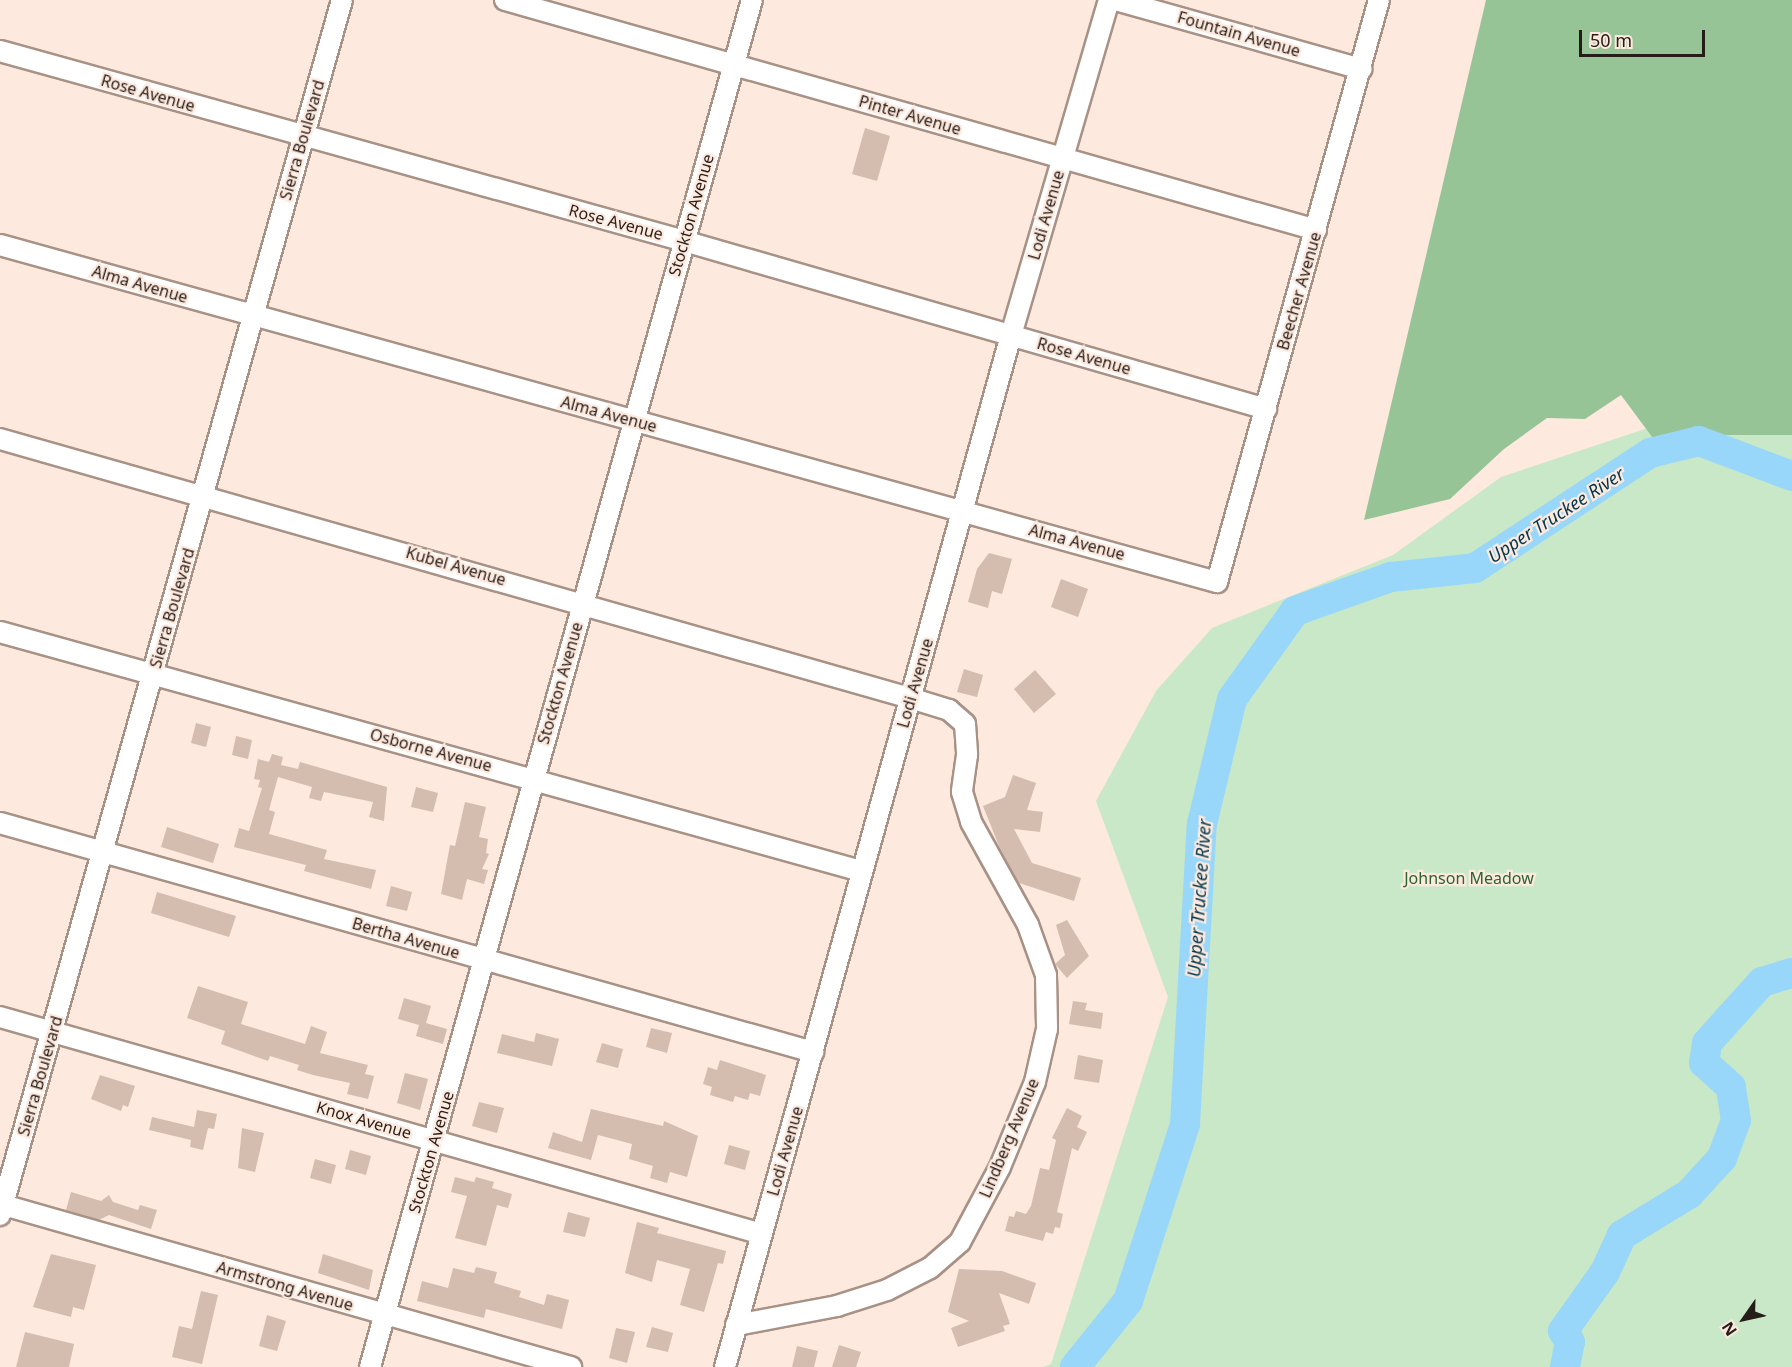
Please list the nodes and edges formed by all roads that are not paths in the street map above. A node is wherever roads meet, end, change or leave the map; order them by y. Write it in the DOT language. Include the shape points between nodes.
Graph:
graph roads {
  1 [pos="342,0"];
  2 [pos="505,0"];
  3 [pos="752,0"];
  4 [pos="1109,0"];
  5 [pos="1116,0"];
  6 [pos="1379,0"];
  7 [pos="0,51"];
  8 [pos="734,65"];
  9 [pos="1361,69"];
  10 [pos="303,136"];
  11 [pos="1063,158"];
  12 [pos="1316,230"];
  13 [pos="684,241"];
  14 [pos="0,245"];
  15 [pos="253,316"];
  16 [pos="1011,335"];
  17 [pos="1266,409"];
  18 [pos="634,421"];
  19 [pos="0,439"];
  20 [pos="203,496"];
  21 [pos="962,511"];
  22 [pos="1217,582"];
  23 [pos="583,602"];
  24 [pos="0,632"];
  25 [pos="153,674"];
  26 [pos="910,699"];
  27 [pos="533,778"];
  28 [pos="0,823"];
  29 [pos="105,852"];
  30 [pos="861,871"];
  31 [pos="483,960"];
  32 [pos="0,1017"];
  33 [pos="53,1032"];
  34 [pos="813,1052"];
  35 [pos="436,1141"];
  36 [pos="1,1208"];
  37 [pos="762,1234"];
  38 [pos="384,1315"];
  39 [pos="736,1325"];
  40 [pos="370,1367"];
  41 [pos="571,1367"];
  42 [pos="725,1367"];
  1 -- 10 [label="street, Sierra Boulevard"];
  2 -- 8 [label="street, Pinter Avenue"];
  3 -- 8 [label="street, Stockton Avenue"];
  4 -- 11 [label="street, Lodi Avenue"];
  5 -- 9 [label="street, Fountain Avenue"];
  6 -- 9 [label="street, Beecher Avenue"];
  7 -- 10 [label="street, Rose Avenue"];
  8 -- 11 [label="street, Pinter Avenue"];
  8 -- 13 [label="street, Stockton Avenue"];
  9 -- 12 [label="street, Beecher Avenue"];
  10 -- 13 [label="street, Rose Avenue"];
  10 -- 15 [label="street, Sierra Boulevard"];
  11 -- 12 [label="street, Pinter Avenue"];
  11 -- 16 [label="street, Lodi Avenue"];
  12 -- 17 [label="street, Beecher Avenue"];
  13 -- 16 [label="street, Rose Avenue"];
  13 -- 18 [label="street, Stockton Avenue"];
  14 -- 15 [label="street, Alma Avenue"];
  15 -- 18 [label="street, Alma Avenue"];
  15 -- 20 [label="street, Sierra Boulevard"];
  16 -- 17 [label="street, Rose Avenue"];
  16 -- 21 [label="street, Lodi Avenue"];
  17 -- 22 [label="street, Beecher Avenue"];
  18 -- 21 [label="street, Alma Avenue"];
  18 -- 23 [label="street, Stockton Avenue"];
  19 -- 20 [label="street, Kubel Avenue"];
  20 -- 23 [label="street, Kubel Avenue"];
  20 -- 25 [label="street, Sierra Boulevard"];
  21 -- 22 [label="street, Alma Avenue"];
  21 -- 26 [label="street, Lodi Avenue"];
  23 -- 26 [label="street, Kubel Avenue"];
  23 -- 27 [label="street, Stockton Avenue"];
  24 -- 25 [label="street, Osborne Avenue"];
  25 -- 27 [label="street, Osborne Avenue"];
  25 -- 29 [label="street, Sierra Boulevard"];
  26 -- 30 [label="street, Lodi Avenue"];
  26 -- 39 [label="street, Lindberg Avenue" via="949,710 965,724 963,792 971,822 1028,925 1046,975 1047,1029 1035,1082 1000,1167 960,1242 930,1268 887,1290 837,1306"];
  27 -- 30 [label="street, Osborne Avenue"];
  27 -- 31 [label="street, Stockton Avenue"];
  28 -- 29 [label="street, Bertha Avenue"];
  29 -- 31 [label="street, Bertha Avenue"];
  29 -- 33 [label="street, Sierra Boulevard"];
  30 -- 34 [label="street, Lodi Avenue"];
  31 -- 34 [label="street, Bertha Avenue"];
  31 -- 35 [label="street, Stockton Avenue"];
  32 -- 33 [label="street, Knox Avenue"];
  33 -- 35 [label="street, Knox Avenue"];
  33 -- 36 [label="street, Sierra Boulevard"];
  34 -- 37 [label="street, Lodi Avenue"];
  35 -- 37 [label="street, Knox Avenue"];
  35 -- 38 [label="street, Stockton Avenue"];
  36 -- 38 [label="street, Armstrong Avenue"];
  37 -- 39 [label="street, Lodi Avenue"];
  38 -- 40 [label="street, Stockton Avenue"];
  38 -- 41 [label="street, Armstrong Avenue"];
  39 -- 42 [label="street, Lodi Avenue"];
}
